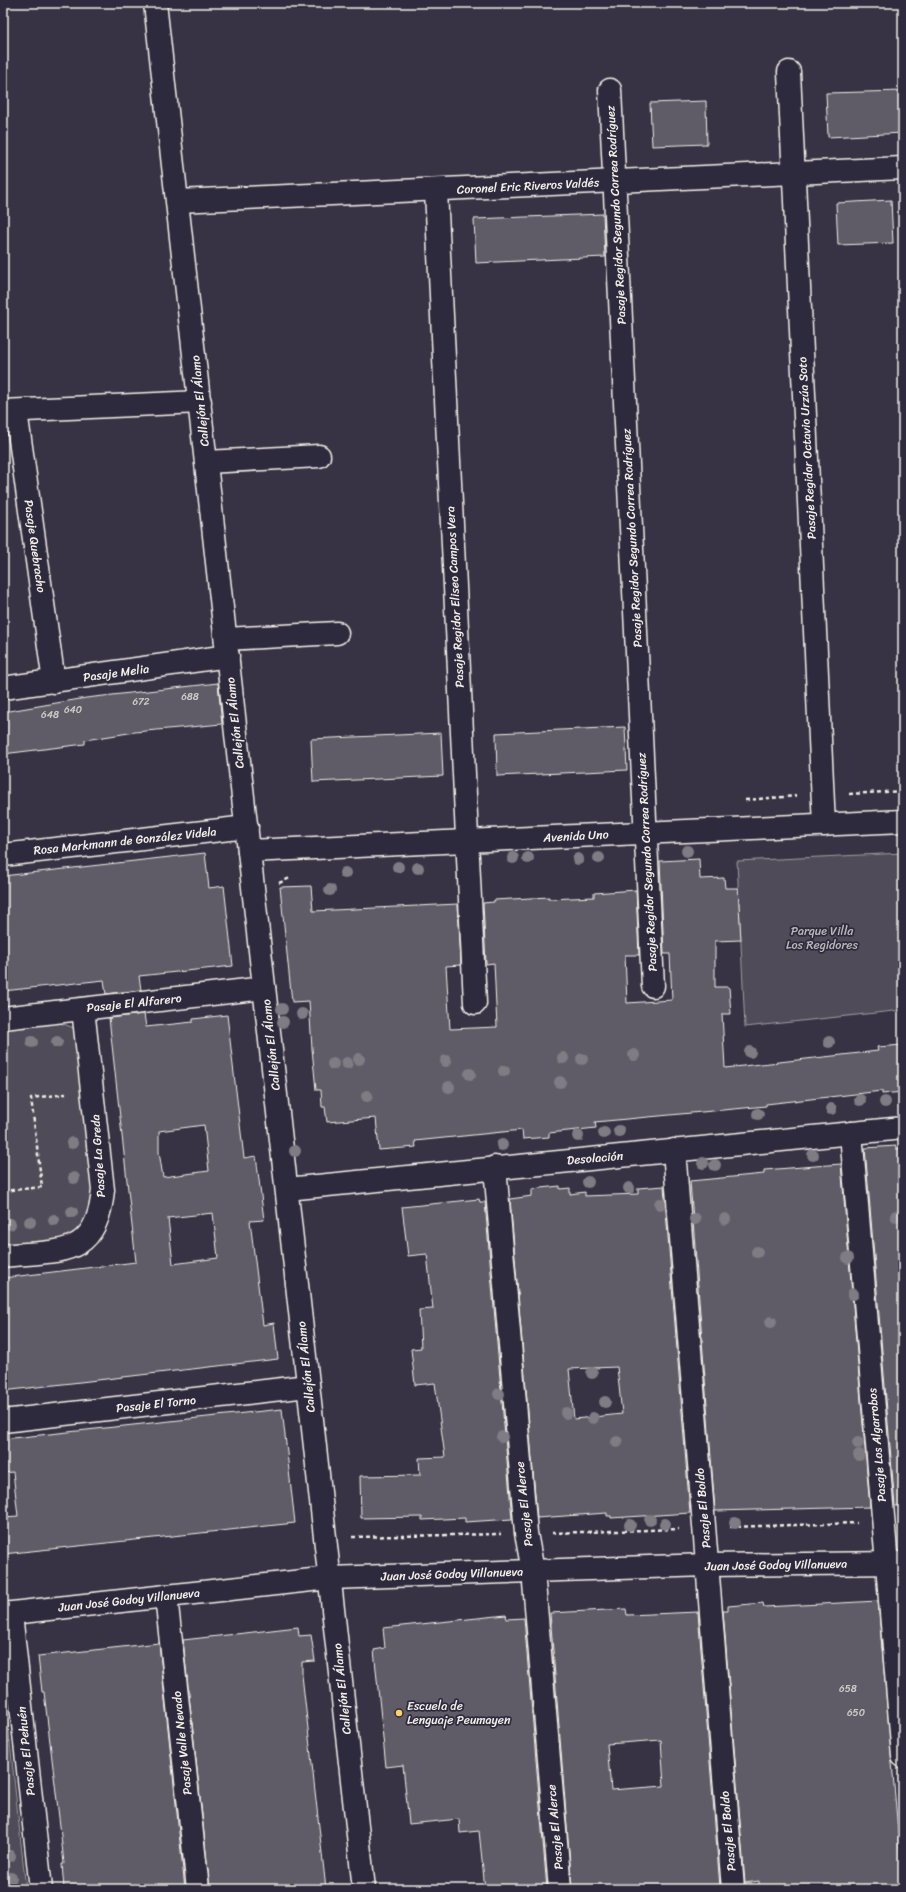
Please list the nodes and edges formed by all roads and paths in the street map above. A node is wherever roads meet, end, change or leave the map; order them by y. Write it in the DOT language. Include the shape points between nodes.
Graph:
graph roads {
  1 [pos="155,3"];
  2 [pos="789,72"];
  3 [pos="610,90"];
  4 [pos="903,168"];
  5 [pos="794,174"];
  6 [pos="615,182"];
  7 [pos="436,191"];
  8 [pos="178,201"];
  9 [pos="200,402"];
  10 [pos="10,411"];
  11 [pos="319,456"];
  12 [pos="207,462"];
  13 [pos="337,633"];
  14 [pos="227,648"];
  15 [pos="54,682"];
  16 [pos="3,688"];
  17 [pos="903,821"];
  18 [pos="824,825"];
  19 [pos="247,827"];
  20 [pos="646,833"];
  21 [pos="467,842"];
  22 [pos="249,852"];
  23 [pos="3,855"];
  24 [pos="295,878"];
  25 [pos="277,885"];
  26 [pos="653,986"];
  27 [pos="264,988"];
  28 [pos="475,1003"];
  29 [pos="83,1008"];
  30 [pos="3,1018"];
  31 [pos="92,1090"];
  32 [pos="903,1128"];
  33 [pos="850,1133"];
  34 [pos="674,1150"];
  35 [pos="495,1168"];
  36 [pos="286,1189"];
  37 [pos="3,1191"];
  38 [pos="3,1256"];
  39 [pos="308,1386"];
  40 [pos="3,1421"];
  41 [pos="883,1522"];
  42 [pos="704,1528"];
  43 [pos="526,1533"];
  44 [pos="325,1538"];
  45 [pos="895,1563"];
  46 [pos="707,1565"];
  47 [pos="533,1571"];
  48 [pos="330,1578"];
  49 [pos="166,1596"];
  50 [pos="7,1614"];
  51 [pos="903,1756"];
  52 [pos="41,1889"];
  53 [pos="198,1889"];
  54 [pos="364,1889"];
  55 [pos="560,1889"];
  56 [pos="733,1889"];
  1 -- 8 [label="street, Callejón El Álamo"];
  2 -- 5 [label="street, Pasaje Regidor Octavio Urzúa Soto"];
  3 -- 6 [label="street, Pasaje Regidor Segundo Correa Rodríguez"];
  4 -- 5 [label="street, Coronel Eric Riveros Valdés"];
  5 -- 6 [label="street, Coronel Eric Riveros Valdés"];
  5 -- 18 [label="street, Pasaje Regidor Octavio Urzúa Soto"];
  6 -- 7 [label="street, Coronel Eric Riveros Valdés"];
  6 -- 20 [label="street, Pasaje Regidor Segundo Correa Rodríguez"];
  7 -- 8 [label="street, Coronel Eric Riveros Valdés"];
  7 -- 21 [label="street, Pasaje Regidor Eliseo Campos Vera"];
  8 -- 9 [label="street, Callejón El Álamo"];
  9 -- 10 [label="street"];
  9 -- 12 [label="street, Callejón El Álamo"];
  10 -- 15 [label="street, Pasaje Quebracho"];
  11 -- 12 [label="street"];
  12 -- 14 [label="street, Callejón El Álamo"];
  13 -- 14 [label="street, Pasaje Melia"];
  14 -- 15 [label="street, Pasaje Melia"];
  14 -- 19 [label="street, Callejón El Álamo"];
  15 -- 16 [label="street, Pasaje Melia"];
  17 -- 18 [label="street, Avenida Uno"];
  18 -- 20 [label="street, Avenida Uno"];
  19 -- 22 [label="street, Callejón El Álamo"];
  19 -- 23 [label="street, Rosa Markmann de González Videla"];
  20 -- 21 [label="street, Avenida Uno"];
  20 -- 26 [label="street, Pasaje Regidor Segundo Correa Rodríguez"];
  21 -- 22 [label="street, Avenida Uno"];
  21 -- 28 [label="street, Pasaje Regidor Eliseo Campos Vera"];
  22 -- 27 [label="street, Callejón El Álamo"];
  24 -- 25 [label="path" via="287,878"];
  27 -- 29 [label="street, Pasaje El Alfarero"];
  27 -- 36 [label="street, Callejón El Álamo"];
  29 -- 30 [label="street, Pasaje El Alfarero"];
  29 -- 31 [label="street, Pasaje La Greda"];
  31 -- 37 [label="path" via="31,1098 42,1186"];
  31 -- 38 [label="street, Pasaje La Greda" via="103,1190 96,1224 86,1238 76,1246 63,1250"];
  32 -- 33 [label="street, Desolación"];
  33 -- 34 [label="street, Desolación"];
  33 -- 41 [label="street, Pasaje Los Algarrobos"];
  34 -- 35 [label="street, Desolación"];
  34 -- 42 [label="street, Pasaje El Boldo"];
  35 -- 36 [label="street, Desolación"];
  35 -- 43 [label="street, Pasaje El Alerce"];
  36 -- 39 [label="street, Callejón El Álamo"];
  39 -- 40 [label="street, Pasaje El Torno"];
  39 -- 44 [label="street, Callejón El Álamo"];
  41 -- 42 [label="path"];
  41 -- 45 [label="street, Pasaje Los Algarrobos"];
  42 -- 43 [label="path"];
  42 -- 46 [label="street, Pasaje El Boldo"];
  43 -- 44 [label="path"];
  43 -- 47 [label="street, Pasaje El Alerce"];
  44 -- 48 [label="street, Callejón El Álamo"];
  45 -- 46 [label="street, Juan José Godoy Villanueva"];
  45 -- 51 [label="street, Pasaje Los Algarrobos"];
  46 -- 47 [label="street, Juan José Godoy Villanueva"];
  46 -- 56 [label="street, Pasaje El Boldo"];
  47 -- 48 [label="street, Juan José Godoy Villanueva"];
  47 -- 55 [label="street, Pasaje El Alerce"];
  48 -- 49 [label="street, Juan José Godoy Villanueva"];
  48 -- 54 [label="street, Callejón El Álamo"];
  49 -- 50 [label="street, Juan José Godoy Villanueva"];
  49 -- 53 [label="street, Pasaje Valle Nevado"];
  50 -- 52 [label="street, Pasaje El Pehuén"];
}
